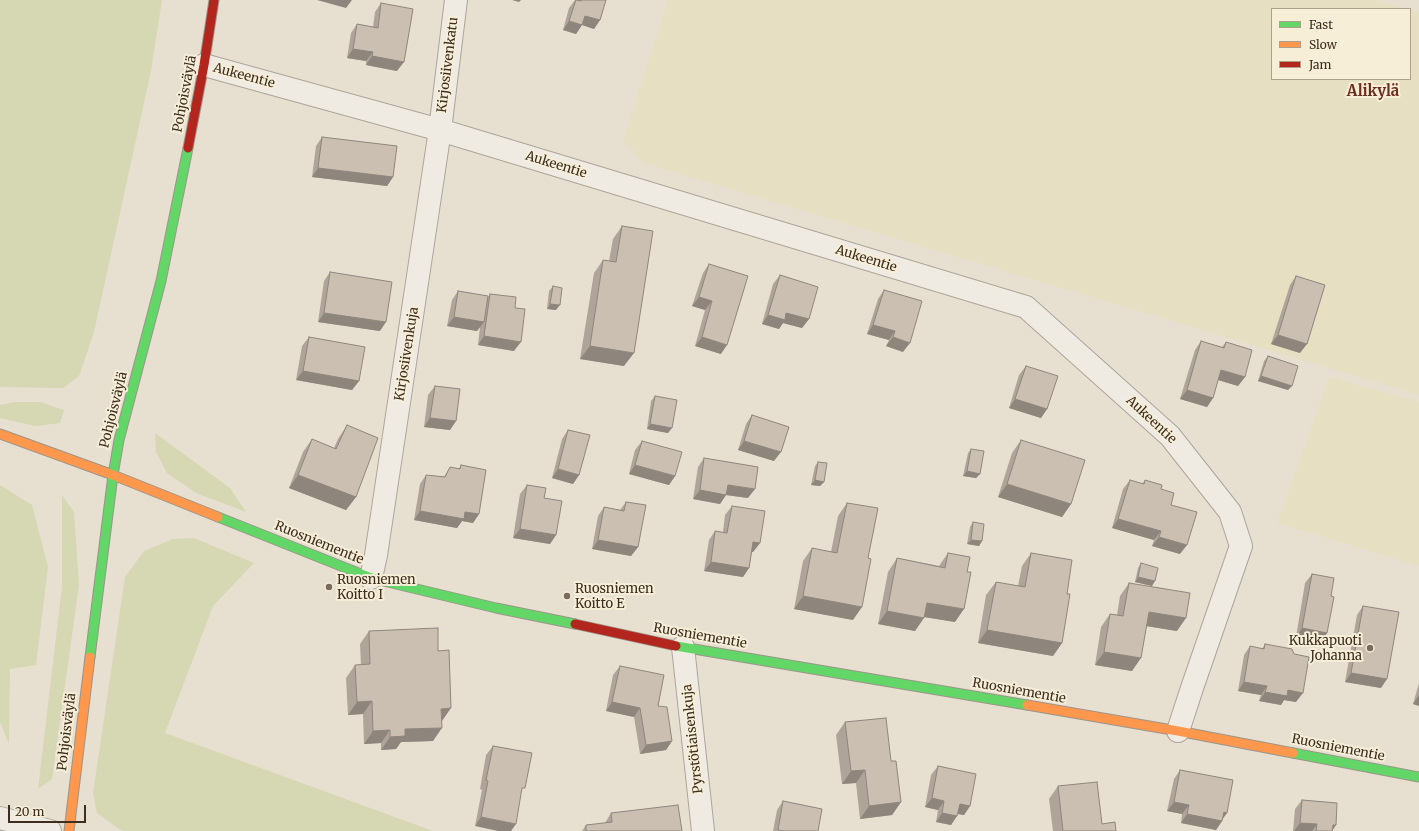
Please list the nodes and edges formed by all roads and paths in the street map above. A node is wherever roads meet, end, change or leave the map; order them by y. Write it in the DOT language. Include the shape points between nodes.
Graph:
graph roads {
  1 [pos="214,0"];
  2 [pos="456,0"];
  3 [pos="204,65"];
  4 [pos="440,130"];
  5 [pos="0,434"];
  6 [pos="113,475"];
  7 [pos="371,578"];
  8 [pos="683,647"];
  9 [pos="1178,732"];
  10 [pos="1419,777"];
  11 [pos="0,818"];
  12 [pos="50,831"];
  13 [pos="69,831"];
  14 [pos="703,831"];
  1 -- 3 [label="street, Pohjoisväylä"];
  2 -- 4 [label="street, Kirjosiivenkatu"];
  3 -- 4 [label="street, Aukeentie"];
  3 -- 6 [label="street, Pohjoisväylä" via="161,281 121,434"];
  4 -- 7 [label="street, Kirjosiivenkuja"];
  4 -- 9 [label="street, Aukeentie" via="1026,307 1170,436 1230,512 1241,546"];
  5 -- 6 [label="street, Ruosniementie"];
  6 -- 7 [label="street, Ruosniementie"];
  6 -- 13 [label="street, Pohjoisväylä"];
  7 -- 8 [label="street, Ruosniementie" via="496,608"];
  8 -- 9 [label="street, Ruosniementie"];
  8 -- 14 [label="street, Pyrstötiaisenkuja"];
  9 -- 10 [label="street, Ruosniementie"];
  11 -- 12 [label="street"];
}
